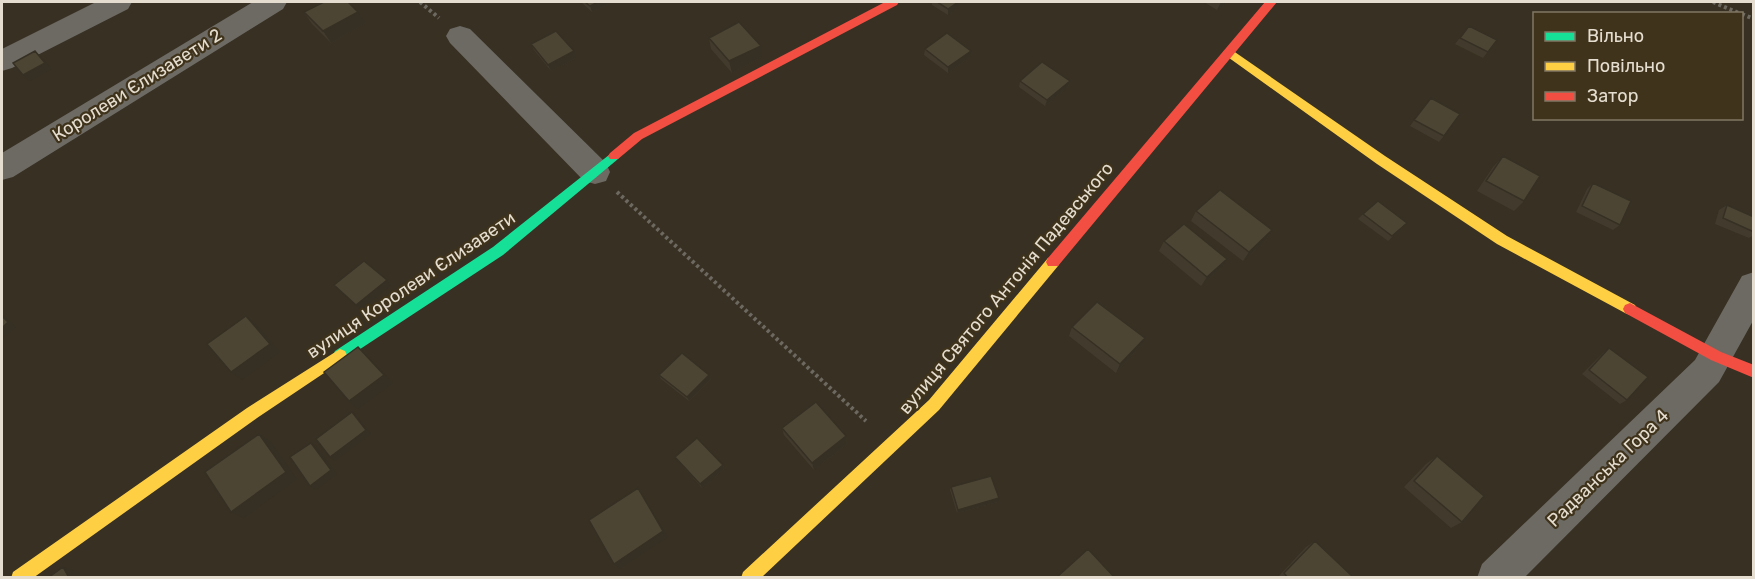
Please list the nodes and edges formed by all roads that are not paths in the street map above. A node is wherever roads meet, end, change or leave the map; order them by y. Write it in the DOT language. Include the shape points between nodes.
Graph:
graph roads {
  1 [pos="118,2"];
  2 [pos="273,2"];
  3 [pos="893,2"];
  4 [pos="1271,2"];
  5 [pos="460,36"];
  6 [pos="1229,52"];
  7 [pos="2,61"];
  8 [pos="2,168"];
  9 [pos="595,172"];
  10 [pos="1754,286"];
  11 [pos="1716,356"];
  12 [pos="1754,372"];
  13 [pos="18,578"];
  14 [pos="749,578"];
  15 [pos="1496,578"];
  1 -- 7 [label="street"];
  2 -- 8 [label="street, Королеви Єлизавети 2"];
  3 -- 9 [label="street, вулиця Королеви Єлизавети" via="638,135"];
  4 -- 6 [label="street, вулиця Святого Антонія Падевського"];
  5 -- 9 [label="street"];
  6 -- 11 [label="street" via="1502,240"];
  6 -- 14 [label="street, вулиця Святого Антонія Падевського" via="934,405"];
  9 -- 13 [label="street, вулиця Королеви Єлизавети" via="498,251 252,413"];
  10 -- 11 [label="street, Радванська Гора 4"];
  11 -- 12 [label="street"];
  11 -- 15 [label="street, Радванська Гора 4" via="1707,371"];
}
